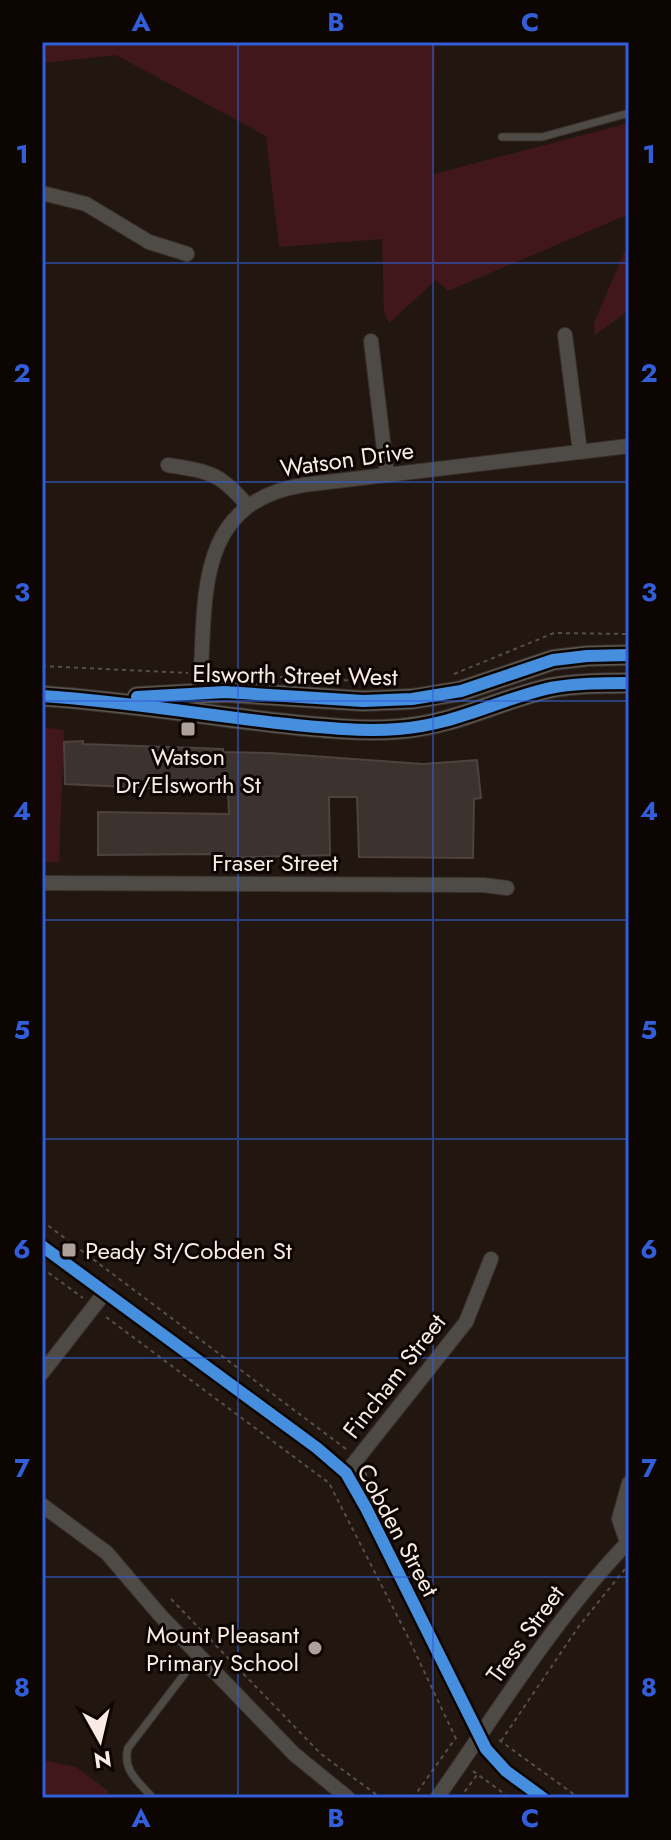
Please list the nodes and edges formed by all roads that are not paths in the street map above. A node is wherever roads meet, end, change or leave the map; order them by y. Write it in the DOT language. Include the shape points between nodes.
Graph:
graph roads {
  1 [pos="629,113"];
  2 [pos="502,137"];
  3 [pos="42,193"];
  4 [pos="187,254"];
  5 [pos="565,335"];
  6 [pos="371,341"];
  7 [pos="629,446"];
  8 [pos="580,452"];
  9 [pos="168,465"];
  10 [pos="387,475"];
  11 [pos="248,506"];
  12 [pos="629,655"];
  13 [pos="200,683"];
  14 [pos="629,683"];
  15 [pos="42,696"];
  16 [pos="97,699"];
  17 [pos="198,714"];
  18 [pos="42,883"];
  19 [pos="507,888"];
  20 [pos="42,1246"];
  21 [pos="491,1259"];
  22 [pos="106,1291"];
  23 [pos="42,1373"];
  24 [pos="346,1473"];
  25 [pos="629,1483"];
  26 [pos="42,1505"];
  27 [pos="628,1542"];
  28 [pos="199,1655"];
  29 [pos="480,1736"];
  30 [pos="151,1796"];
  31 [pos="348,1798"];
  32 [pos="437,1798"];
  33 [pos="543,1798"];
  1 -- 2 [label="lane" via="542,137"];
  3 -- 4 [label="street" via="86,204 149,242"];
  5 -- 8 [label="street"];
  6 -- 10 [label="street"];
  7 -- 8 [label="street, Watson Drive"];
  8 -- 10 [label="street, Watson Drive"];
  9 -- 11 [label="street" via="217,476"];
  10 -- 11 [label="street, Watson Drive" via="294,486"];
  11 -- 13 [label="street, Watson Drive" via="229,524 211,560"];
  12 -- 13 [label="street, Elsworth Street West" via="553,660 461,691 412,699 363,701"];
  13 -- 16 [label="street, Elsworth Street West"];
  13 -- 17 [label="street, Watson Drive"];
  14 -- 17 [label="street, Elsworth Street West" via="550,689 468,716 401,729 342,729"];
  15 -- 16 [label="street, Elsworth Street West"];
  16 -- 17 [label="street, Elsworth Street West"];
  18 -- 19 [label="street, Fraser Street"];
  20 -- 22 [label="street, Cobden Street"];
  21 -- 24 [label="street, Fincham Street" via="466,1322"];
  22 -- 23 [label="street"];
  22 -- 24 [label="street, Cobden Street"];
  24 -- 29 [label="street, Cobden Street"];
  25 -- 27 [label="street" via="619,1519"];
  26 -- 28 [label="street" via="107,1553"];
  27 -- 29 [label="street, Tress Street" via="587,1587"];
  28 -- 30 [label="lane" via="128,1748 129,1771"];
  28 -- 31 [label="street" via="306,1766"];
  29 -- 32 [label="street, Tress Street"];
  29 -- 33 [label="street, Cobden Street" via="498,1764"];
}
